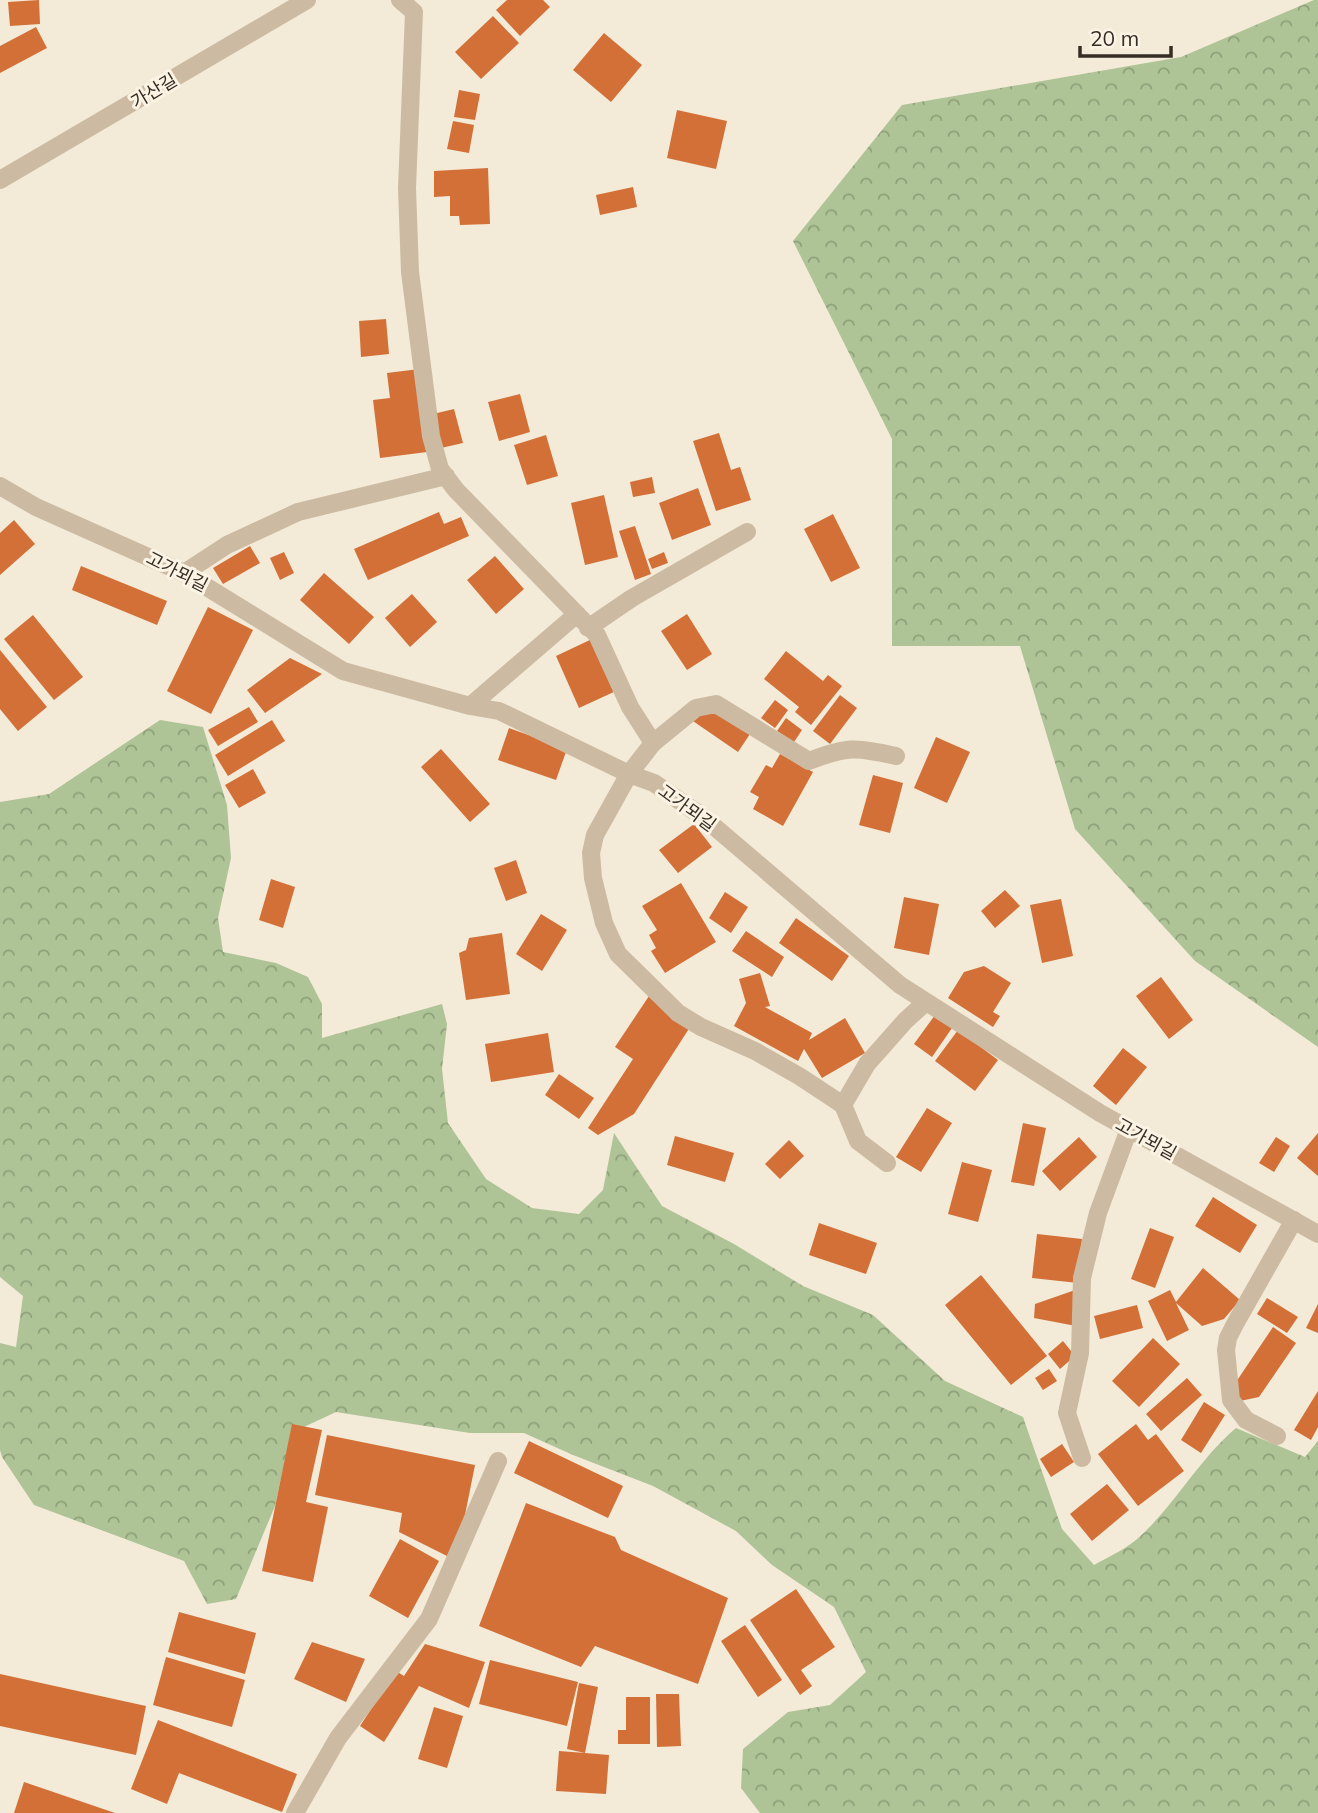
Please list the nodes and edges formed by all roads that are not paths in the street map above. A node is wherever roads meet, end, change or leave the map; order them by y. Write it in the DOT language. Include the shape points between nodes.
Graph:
graph roads {
  1 [pos="307,0"];
  2 [pos="400,0"];
  3 [pos="0,180"];
  4 [pos="446,476"];
  5 [pos="0,486"];
  6 [pos="747,532"];
  7 [pos="184,573"];
  8 [pos="583,621"];
  9 [pos="470,706"];
  10 [pos="653,743"];
  11 [pos="897,756"];
  12 [pos="629,774"];
  13 [pos="926,1002"];
  14 [pos="844,1105"];
  15 [pos="1129,1129"];
  16 [pos="887,1163"];
  17 [pos="1294,1220"];
  18 [pos="1318,1234"];
  19 [pos="1277,1436"];
  20 [pos="1082,1458"];
  21 [pos="498,1461"];
  22 [pos="295,1813"];
  1 -- 3 [label="street, 가산길"];
  2 -- 4 [label="street" via="414,12 407,188 410,272 431,436"];
  4 -- 7 [label="street" via="298,512 227,545"];
  4 -- 8 [label="street"];
  5 -- 7 [label="street, 고가뫼길"];
  6 -- 8 [label="street"];
  7 -- 9 [label="street, 고가뫼길" via="343,671"];
  8 -- 9 [label="street"];
  8 -- 10 [label="street" via="597,635"];
  9 -- 12 [label="street, 고가뫼길" via="499,711"];
  10 -- 11 [label="street" via="696,708 716,704 810,761 839,749"];
  10 -- 12 [label="street"];
  12 -- 13 [label="street, 고가뫼길" via="654,783 703,817 900,985"];
  12 -- 14 [label="street" via="595,835 591,853 604,923 618,954 678,1013 755,1051"];
  13 -- 14 [label="street" via="867,1064"];
  13 -- 15 [label="street, 고가뫼길"];
  14 -- 16 [label="street" via="858,1141"];
  15 -- 17 [label="street, 고가뫼길"];
  15 -- 20 [label="street" via="1095,1221 1082,1278 1080,1353 1067,1413"];
  17 -- 18 [label="street, 고가뫼길"];
  17 -- 19 [label="street" via="1226,1350 1231,1400 1246,1420"];
  21 -- 22 [label="street" via="429,1619 338,1738"];
}
